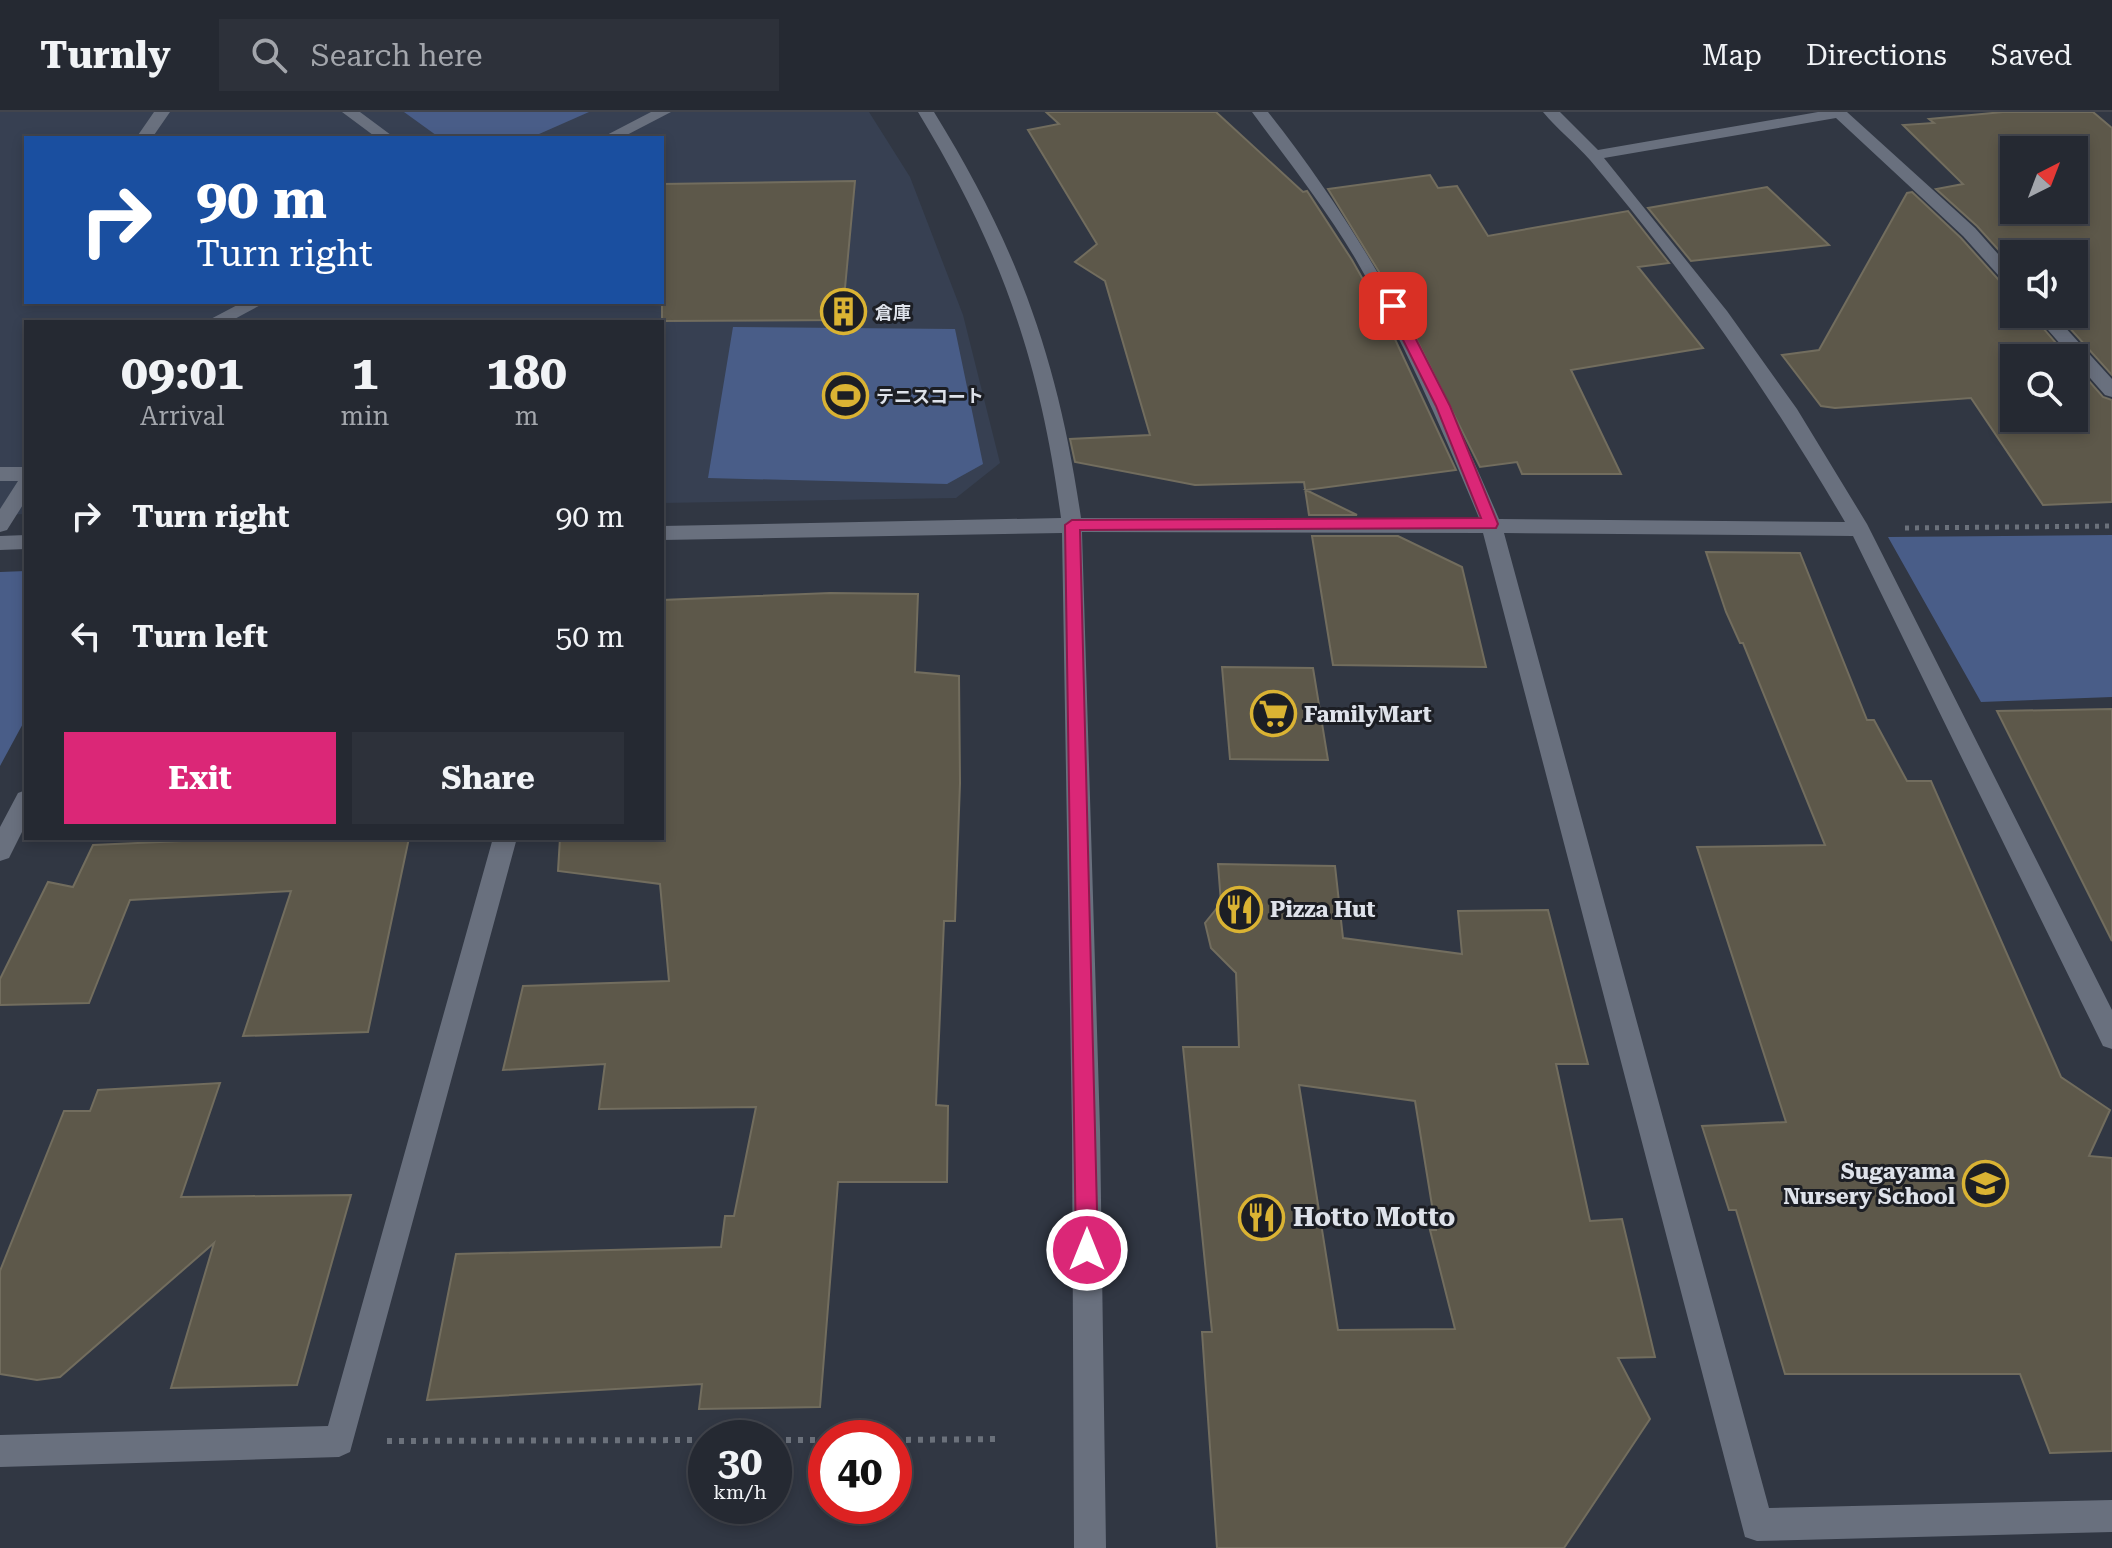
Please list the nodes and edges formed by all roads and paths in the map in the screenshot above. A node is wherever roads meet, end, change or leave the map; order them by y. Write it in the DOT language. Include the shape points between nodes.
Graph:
graph roads {
  1 [pos="162,112"];
  2 [pos="350,112"];
  3 [pos="663,112"];
  4 [pos="926,112"];
  5 [pos="1260,112"];
  6 [pos="1551,112"];
  7 [pos="1838,113"];
  8 [pos="145,136"];
  9 [pos="384,136"];
  10 [pos="613,136"];
  11 [pos="1594,155"];
  12 [pos="2000,266"];
  13 [pos="253,304"];
  14 [pos="218,320"];
  15 [pos="2056,328"];
  16 [pos="2112,391"];
  17 [pos="0,474"];
  18 [pos="24,474"];
  19 [pos="24,487"];
  20 [pos="1491,524"];
  21 [pos="0,525"];
  22 [pos="1072,525"];
  23 [pos="2112,526"];
  24 [pos="1860,529"];
  25 [pos="664,533"];
  26 [pos="24,542"];
  27 [pos="0,543"];
  28 [pos="24,804"];
  29 [pos="504,840"];
  30 [pos="0,851"];
  31 [pos="2112,1037"];
  32 [pos="1001,1439"];
  33 [pos="688,1440"];
  34 [pos="912,1440"];
  35 [pos="339,1441"];
  36 [pos="0,1451"];
  37 [pos="2112,1516"];
  38 [pos="1090,1548"];
  1 -- 8 [label="street"];
  2 -- 9 [label="street"];
  3 -- 10 [label="street"];
  4 -- 22 [label="street" via="996,233 1023,301 1046,375"];
  5 -- 20 [label="street" via="1334,209 1393,306 1443,406"];
  6 -- 11 [label="street"];
  7 -- 11 [label="street"];
  7 -- 12 [label="street"];
  11 -- 24 [label="street" via="1730,327"];
  13 -- 14 [label="street"];
  15 -- 16 [label="street"];
  17 -- 18 [label="street"];
  19 -- 21 [label="street"];
  20 -- 22 [label="street"];
  20 -- 24 [label="street"];
  20 -- 37 [label="street" via="1757,1525"];
  22 -- 25 [label="street"];
  22 -- 38 [label="street"];
  23 -- 24 [label="path"];
  24 -- 31 [label="street"];
  26 -- 27 [label="street"];
  28 -- 30 [label="street"];
  29 -- 35 [label="street"];
  32 -- 34 [label="path"];
  33 -- 35 [label="path"];
  35 -- 36 [label="street"];
}
